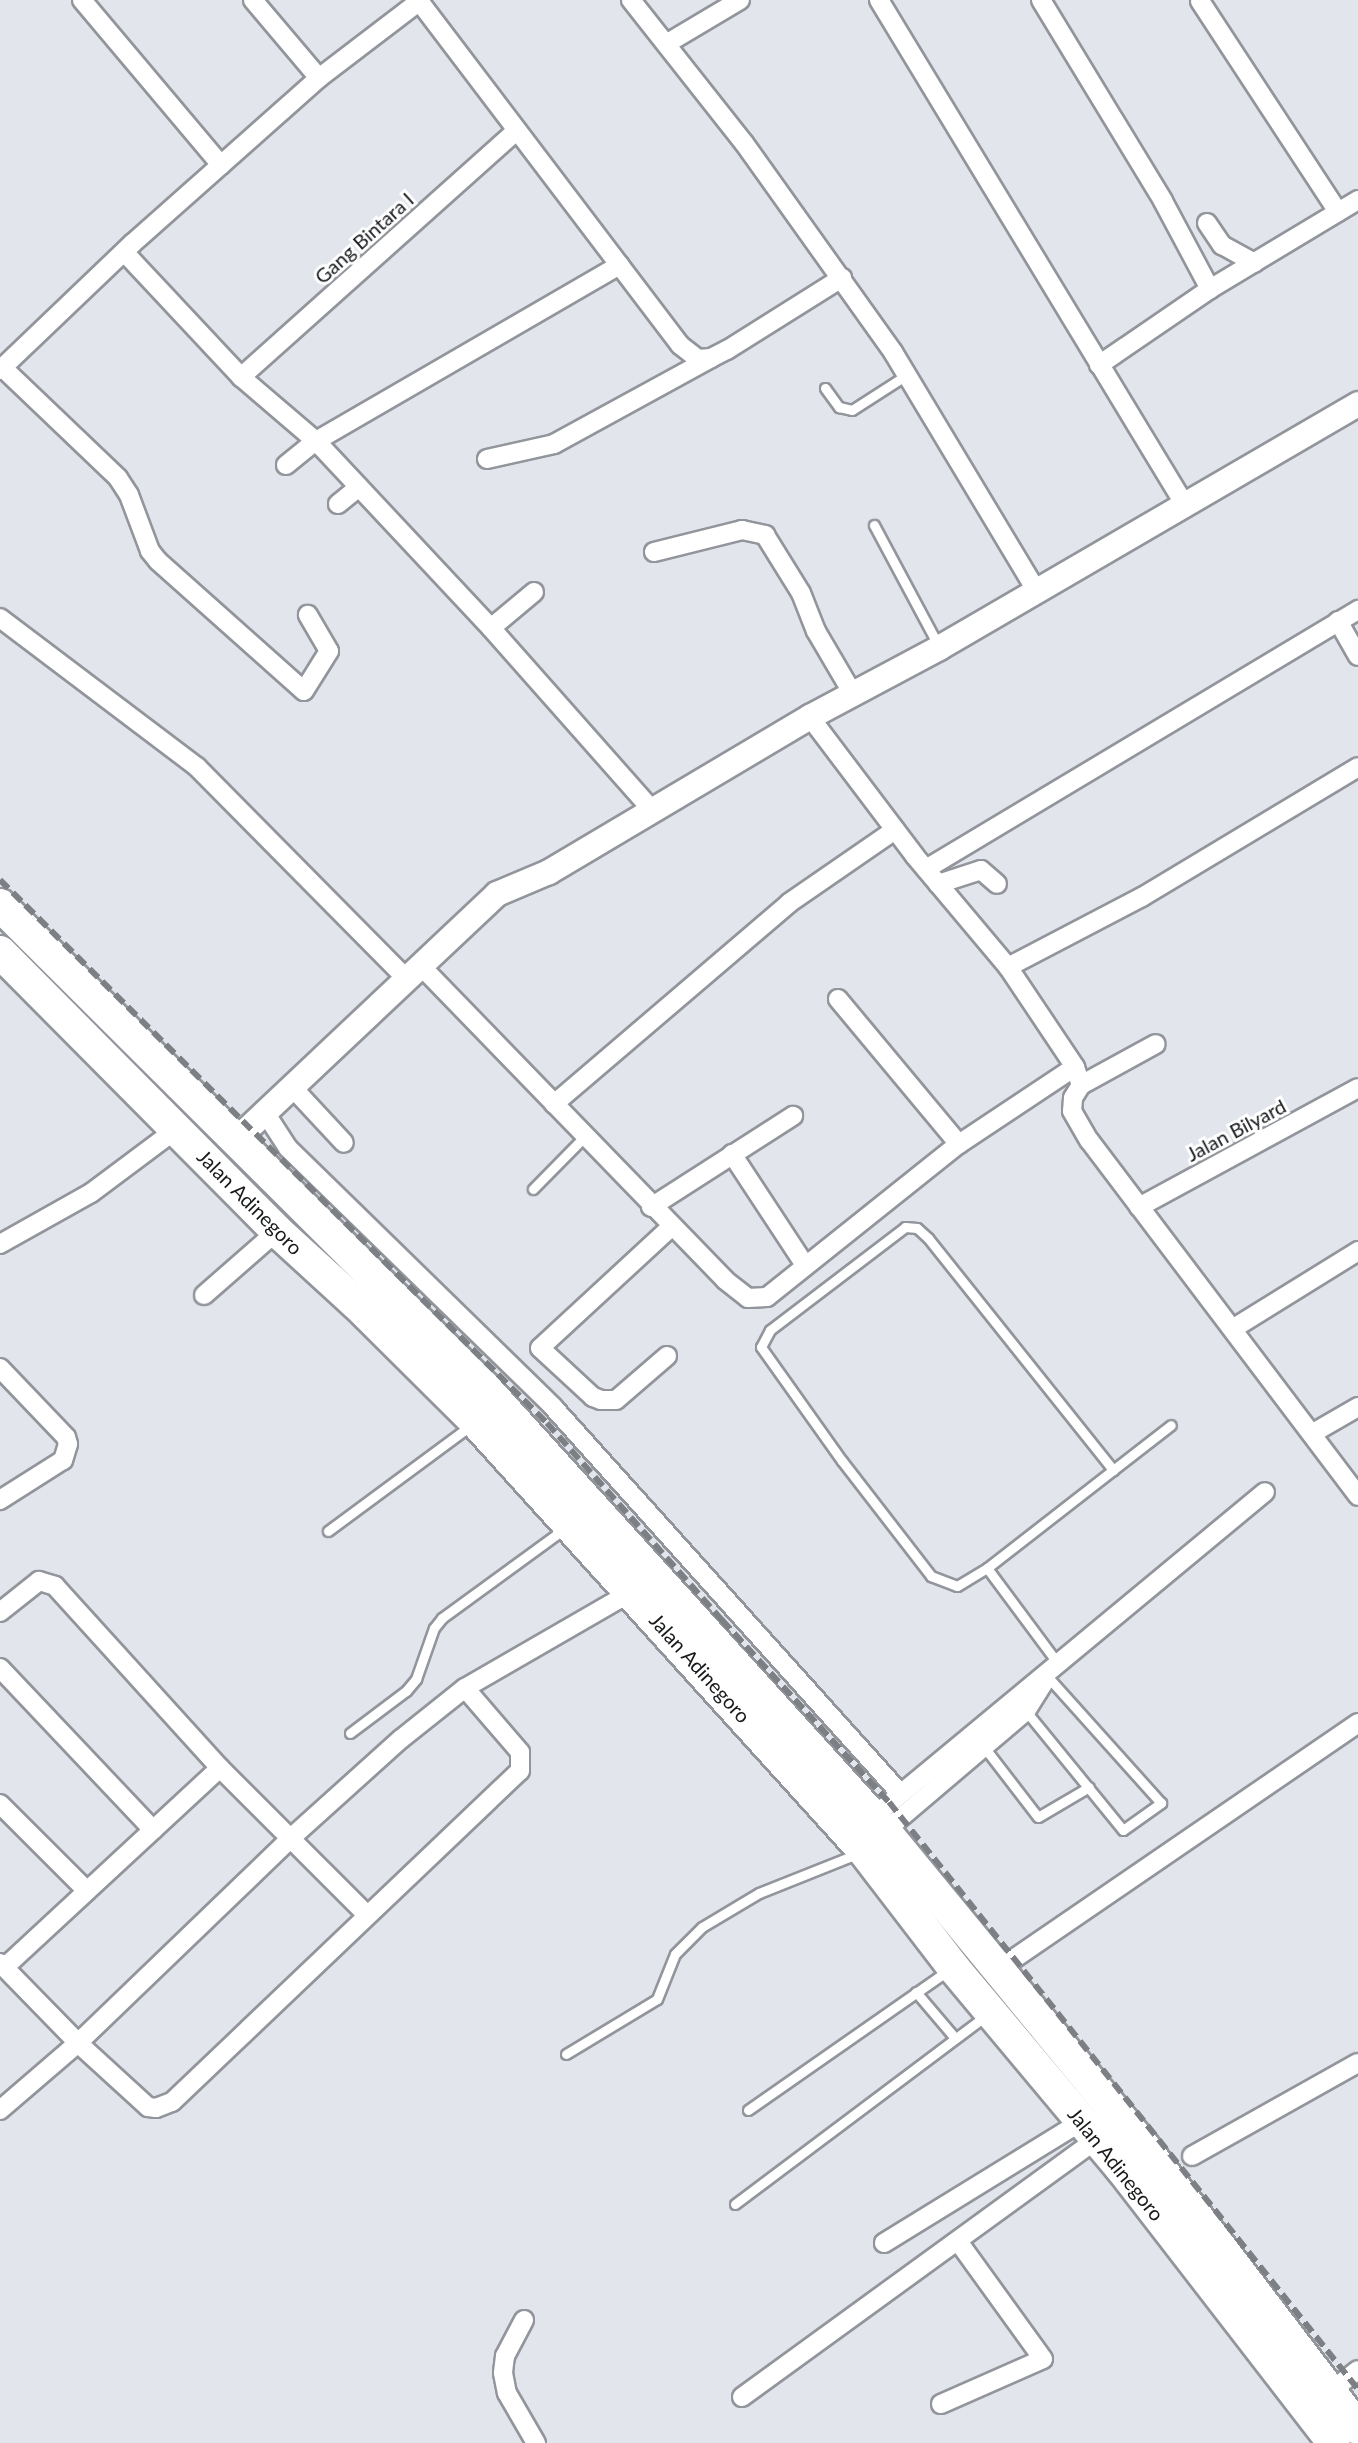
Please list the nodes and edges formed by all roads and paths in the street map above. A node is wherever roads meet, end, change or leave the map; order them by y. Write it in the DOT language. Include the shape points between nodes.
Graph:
graph roads {
  1 [pos="82,0"];
  2 [pos="253,0"];
  3 [pos="631,0"];
  4 [pos="740,0"];
  5 [pos="879,0"];
  6 [pos="1041,0"];
  7 [pos="420,1"];
  8 [pos="1200,1"];
  9 [pos="666,44"];
  10 [pos="319,78"];
  11 [pos="516,131"];
  12 [pos="221,165"];
  13 [pos="1358,200"];
  14 [pos="1338,212"];
  15 [pos="1207,223"];
  16 [pos="125,253"];
  17 [pos="1254,263"];
  18 [pos="620,265"];
  19 [pos="842,278"];
  20 [pos="1210,289"];
  21 [pos="711,358"];
  22 [pos="1099,365"];
  23 [pos="1,369"];
  24 [pos="908,374"];
  25 [pos="241,377"];
  26 [pos="825,388"];
  27 [pos="1358,404"];
  28 [pos="316,441"];
  29 [pos="487,459"];
  30 [pos="286,465"];
  31 [pos="359,487"];
  32 [pos="338,504"];
  33 [pos="1185,505"];
  34 [pos="874,525"];
  35 [pos="654,552"];
  36 [pos="534,592"];
  37 [pos="1037,592"];
  38 [pos="1358,610"];
  39 [pos="308,615"];
  40 [pos="0,618"];
  41 [pos="1338,621"];
  42 [pos="491,628"];
  43 [pos="939,648"];
  44 [pos="1358,656"];
  45 [pos="853,694"];
  46 [pos="810,717"];
  47 [pos="1358,767"];
  48 [pos="651,809"];
  49 [pos="895,830"];
  50 [pos="932,876"];
  51 [pos="997,884"];
  52 [pos="0,905"];
  53 [pos="0,952"];
  54 [pos="1008,967"];
  55 [pos="414,973"];
  56 [pos="838,999"];
  57 [pos="1156,1044"];
  58 [pos="1078,1076"];
  59 [pos="292,1087"];
  60 [pos="1356,1089"];
  61 [pos="554,1104"];
  62 [pos="264,1111"];
  63 [pos="793,1116"];
  64 [pos="178,1128"];
  65 [pos="585,1136"];
  66 [pos="237,1139"];
  67 [pos="344,1143"];
  68 [pos="959,1144"];
  69 [pos="732,1154"];
  70 [pos="533,1189"];
  71 [pos="651,1207"];
  72 [pos="1139,1207"];
  73 [pos="672,1226"];
  74 [pos="277,1231"];
  75 [pos="0,1244"];
  76 [pos="1358,1251"];
  77 [pos="805,1265"];
  78 [pos="204,1295"];
  79 [pos="1234,1328"];
  80 [pos="667,1356"];
  81 [pos="0,1368"];
  82 [pos="1358,1407"];
  83 [pos="476,1422"];
  84 [pos="1171,1425"];
  85 [pos="1313,1433"];
  86 [pos="1113,1470"];
  87 [pos="1265,1492"];
  88 [pos="1358,1496"];
  89 [pos="0,1500"];
  90 [pos="570,1525"];
  91 [pos="328,1531"];
  92 [pos="987,1568"];
  93 [pos="631,1592"];
  94 [pos="0,1612"];
  95 [pos="0,1668"];
  96 [pos="1053,1670"];
  97 [pos="465,1688"];
  98 [pos="1020,1704"];
  99 [pos="1358,1723"];
  100 [pos="350,1733"];
  101 [pos="984,1747"];
  102 [pos="930,1767"];
  103 [pos="220,1768"];
  104 [pos="943,1782"];
  105 [pos="1089,1787"];
  106 [pos="900,1793"];
  107 [pos="0,1804"];
  108 [pos="153,1830"];
  109 [pos="874,1833"];
  110 [pos="292,1837"];
  111 [pos="87,1891"];
  112 [pos="367,1915"];
  113 [pos="2,1965"];
  114 [pos="997,1966"];
  115 [pos="953,1967"];
  116 [pos="916,1992"];
  117 [pos="991,2011"];
  118 [pos="955,2038"];
  119 [pos="78,2043"];
  120 [pos="566,2054"];
  121 [pos="1358,2063"];
  122 [pos="1,2108"];
  123 [pos="748,2110"];
  124 [pos="1089,2130"];
  125 [pos="1192,2156"];
  126 [pos="1132,2158"];
  127 [pos="735,2204"];
  128 [pos="1169,2205"];
  129 [pos="958,2241"];
  130 [pos="884,2243"];
  131 [pos="524,2320"];
  132 [pos="1358,2370"];
  133 [pos="1331,2391"];
  134 [pos="742,2397"];
  135 [pos="941,2404"];
  136 [pos="1358,2428"];
  137 [pos="536,2443"];
  138 [pos="1334,2443"];
  1 -- 12 [label="street"];
  2 -- 10 [label="street"];
  3 -- 9 [label="street"];
  4 -- 9 [label="street"];
  5 -- 22 [label="street"];
  6 -- 20 [label="street"];
  7 -- 10 [label="street"];
  7 -- 11 [label="street"];
  8 -- 14 [label="street"];
  9 -- 19 [label="street"];
  10 -- 12 [label="street"];
  11 -- 18 [label="street"];
  11 -- 25 [label="street, Gang Bintara I"];
  12 -- 16 [label="street"];
  13 -- 14 [label="street"];
  14 -- 17 [label="street"];
  15 -- 17 [label="street" via="1222,245"];
  16 -- 23 [label="street"];
  16 -- 25 [label="street"];
  17 -- 20 [label="street"];
  18 -- 21 [label="street" via="680,345 698,359"];
  18 -- 28 [label="street"];
  19 -- 21 [label="street"];
  19 -- 24 [label="street"];
  20 -- 22 [label="street"];
  21 -- 29 [label="street" via="554,444"];
  22 -- 33 [label="street"];
  23 -- 39 [label="street" via="118,478 158,561 304,691 329,651"];
  24 -- 26 [label="lane" via="852,410 839,407"];
  24 -- 37 [label="street"];
  25 -- 28 [label="street"];
  27 -- 33 [label="street"];
  28 -- 30 [label="street"];
  28 -- 31 [label="street"];
  31 -- 32 [label="street"];
  31 -- 42 [label="street"];
  33 -- 37 [label="street"];
  34 -- 43 [label="lane"];
  35 -- 45 [label="street" via="742,530 765,535"];
  36 -- 42 [label="street"];
  37 -- 43 [label="street"];
  38 -- 41 [label="street"];
  40 -- 55 [label="street" via="197,767"];
  41 -- 44 [label="street"];
  41 -- 50 [label="street"];
  42 -- 48 [label="street"];
  43 -- 45 [label="street"];
  45 -- 46 [label="street"];
  46 -- 48 [label="street"];
  46 -- 49 [label="street"];
  47 -- 54 [label="street" via="1142,897"];
  48 -- 55 [label="street" via="549,872 497,894"];
  49 -- 50 [label="street"];
  49 -- 61 [label="street" via="789,903"];
  50 -- 51 [label="street" via="981,870"];
  50 -- 54 [label="street"];
  52 -- 66 [label="highway"];
  53 -- 64 [label="highway, Jalan Adinegoro"];
  54 -- 58 [label="street"];
  55 -- 59 [label="street"];
  55 -- 61 [label="street"];
  56 -- 68 [label="street"];
  57 -- 58 [label="street"];
  58 -- 68 [label="street"];
  58 -- 72 [label="street" via="1072,1111"];
  59 -- 62 [label="street"];
  59 -- 67 [label="street"];
  60 -- 72 [label="street, Jalan Bilyard"];
  61 -- 65 [label="street"];
  62 -- 66 [label="street"];
  62 -- 106 [label="street" via="288,1148 553,1407"];
  63 -- 69 [label="street"];
  64 -- 74 [label="highway, Jalan Adinegoro"];
  64 -- 75 [label="street" via="91,1193"];
  65 -- 70 [label="lane"];
  65 -- 71 [label="street"];
  66 -- 109 [label="highway" via="484,1387"];
  68 -- 77 [label="street"];
  69 -- 71 [label="street"];
  69 -- 77 [label="street"];
  71 -- 73 [label="street"];
  72 -- 79 [label="street"];
  73 -- 77 [label="street" via="748,1298 767,1297"];
  73 -- 80 [label="street" via="540,1348 601,1400 616,1400"];
  74 -- 78 [label="street"];
  74 -- 83 [label="highway, Jalan Adinegoro"];
  76 -- 79 [label="street"];
  79 -- 85 [label="street"];
  81 -- 89 [label="street" via="68,1444 63,1460"];
  82 -- 85 [label="street"];
  83 -- 90 [label="highway, Jalan Adinegoro"];
  83 -- 91 [label="lane"];
  84 -- 86 [label="lane"];
  85 -- 88 [label="street"];
  86 -- 92 [label="lane"];
  86 -- 92 [label="lane" via="928,1238 917,1228 905,1227 875,1247 770,1330 761,1347 931,1576 957,1586"];
  87 -- 96 [label="street"];
  90 -- 93 [label="highway, Jalan Adinegoro"];
  90 -- 100 [label="lane" via="442,1618 416,1679"];
  92 -- 96 [label="lane"];
  93 -- 97 [label="street"];
  93 -- 109 [label="highway, Jalan Adinegoro"];
  94 -- 103 [label="street" via="39,1581 55,1586"];
  95 -- 108 [label="street"];
  96 -- 98 [label="street"];
  96 -- 105 [label="lane" via="1161,1803 1123,1830"];
  97 -- 110 [label="street"];
  97 -- 112 [label="street" via="520,1752 520,1771"];
  98 -- 101 [label="street"];
  98 -- 102 [label="street"];
  98 -- 105 [label="lane"];
  99 -- 114 [label="street"];
  101 -- 104 [label="street"];
  101 -- 105 [label="lane" via="1038,1817"];
  102 -- 104 [label="street"];
  102 -- 106 [label="street"];
  103 -- 108 [label="street"];
  103 -- 110 [label="street"];
  104 -- 109 [label="street"];
  106 -- 109 [label="street"];
  107 -- 111 [label="street"];
  108 -- 111 [label="street"];
  109 -- 114 [label="highway"];
  109 -- 115 [label="highway, Jalan Adinegoro"];
  109 -- 120 [label="lane" via="702,1927 675,1954 657,1999"];
  110 -- 112 [label="street"];
  110 -- 119 [label="street"];
  111 -- 113 [label="street"];
  112 -- 119 [label="street" via="165,2106 148,2107"];
  113 -- 119 [label="street"];
  114 -- 126 [label="highway"];
  115 -- 116 [label="lane"];
  115 -- 117 [label="highway, Jalan Adinegoro"];
  116 -- 118 [label="lane"];
  116 -- 123 [label="lane"];
  117 -- 118 [label="lane"];
  117 -- 124 [label="highway, Jalan Adinegoro"];
  118 -- 127 [label="lane"];
  119 -- 122 [label="street"];
  121 -- 125 [label="street"];
  124 -- 126 [label="highway, Jalan Adinegoro"];
  124 -- 129 [label="street"];
  124 -- 130 [label="street"];
  126 -- 128 [label="highway"];
  128 -- 133 [label="highway"];
  128 -- 138 [label="highway, Jalan Adinegoro"];
  129 -- 134 [label="street"];
  129 -- 135 [label="street" via="1043,2359"];
  131 -- 137 [label="street" via="505,2356 503,2373 507,2393"];
  132 -- 133 [label="street"];
  133 -- 136 [label="highway"];
}
